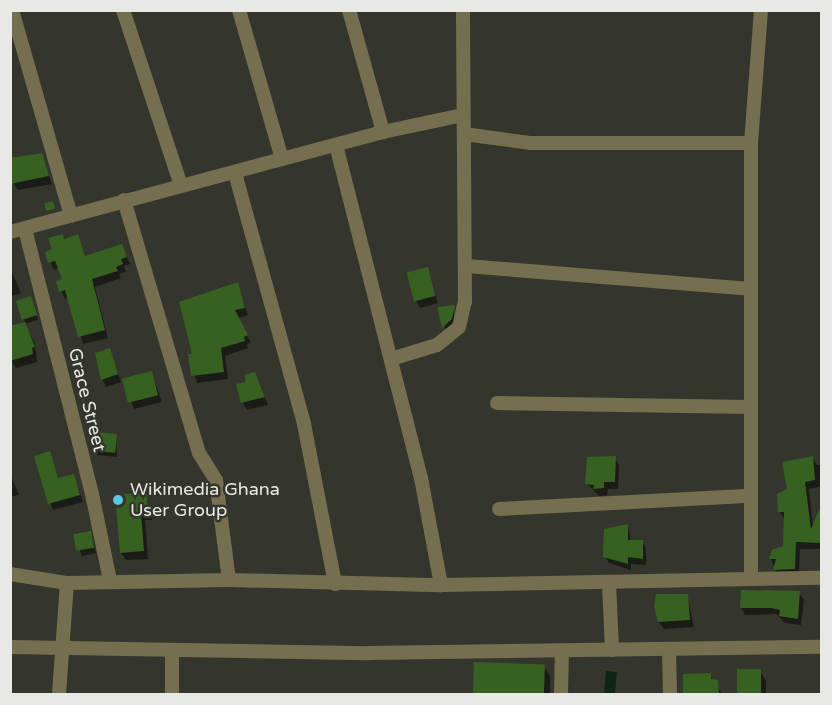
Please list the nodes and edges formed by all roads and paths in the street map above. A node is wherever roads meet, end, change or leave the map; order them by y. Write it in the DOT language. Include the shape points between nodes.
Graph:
graph roads {
  1 [pos="12,10"];
  2 [pos="123,10"];
  3 [pos="240,10"];
  4 [pos="350,10"];
  5 [pos="463,10"];
  6 [pos="761,10"];
  7 [pos="463,115"];
  8 [pos="383,132"];
  9 [pos="464,135"];
  10 [pos="751,143"];
  11 [pos="336,145"];
  12 [pos="282,159"];
  13 [pos="235,173"];
  14 [pos="181,185"];
  15 [pos="124,200"];
  16 [pos="71,216"];
  17 [pos="25,229"];
  18 [pos="10,232"];
  19 [pos="466,266"];
  20 [pos="750,290"];
  21 [pos="391,359"];
  22 [pos="497,403"];
  23 [pos="750,407"];
  24 [pos="750,496"];
  25 [pos="499,509"];
  26 [pos="10,574"];
  27 [pos="751,579"];
  28 [pos="822,579"];
  29 [pos="110,580"];
  30 [pos="229,580"];
  31 [pos="67,583"];
  32 [pos="609,583"];
  33 [pos="335,584"];
  34 [pos="441,585"];
  35 [pos="10,647"];
  36 [pos="822,647"];
  37 [pos="63,649"];
  38 [pos="612,650"];
  39 [pos="669,650"];
  40 [pos="172,651"];
  41 [pos="562,651"];
  42 [pos="59,694"];
  43 [pos="172,694"];
  44 [pos="561,694"];
  45 [pos="670,694"];
  1 -- 16 [label="street"];
  2 -- 14 [label="street"];
  3 -- 12 [label="street"];
  4 -- 8 [label="street"];
  5 -- 7 [label="street"];
  6 -- 10 [label="street"];
  7 -- 8 [label="street"];
  7 -- 9 [label="street"];
  8 -- 11 [label="street"];
  9 -- 10 [label="street" via="531,143"];
  9 -- 19 [label="street"];
  10 -- 20 [label="street"];
  11 -- 12 [label="street"];
  11 -- 21 [label="street"];
  12 -- 13 [label="street"];
  13 -- 14 [label="street"];
  13 -- 33 [label="street" via="304,424"];
  14 -- 15 [label="street"];
  15 -- 16 [label="street"];
  15 -- 30 [label="street" via="199,453 216,480"];
  16 -- 17 [label="street"];
  17 -- 18 [label="street"];
  17 -- 29 [label="street, Grace Street"];
  19 -- 20 [label="street"];
  19 -- 21 [label="street" via="465,302 459,327 437,345"];
  20 -- 23 [label="street"];
  21 -- 34 [label="street" via="421,478"];
  22 -- 23 [label="street"];
  23 -- 24 [label="street"];
  24 -- 25 [label="street"];
  24 -- 27 [label="street"];
  26 -- 31 [label="street"];
  27 -- 28 [label="street"];
  27 -- 32 [label="street"];
  29 -- 30 [label="street"];
  29 -- 31 [label="street"];
  30 -- 33 [label="street"];
  31 -- 37 [label="street"];
  32 -- 34 [label="street"];
  32 -- 38 [label="street"];
  33 -- 34 [label="street"];
  35 -- 37 [label="street"];
  36 -- 39 [label="street"];
  37 -- 40 [label="street"];
  37 -- 42 [label="street"];
  38 -- 39 [label="street"];
  38 -- 41 [label="street"];
  39 -- 45 [label="street"];
  40 -- 41 [label="street"];
  40 -- 43 [label="street"];
  41 -- 44 [label="street"];
}
